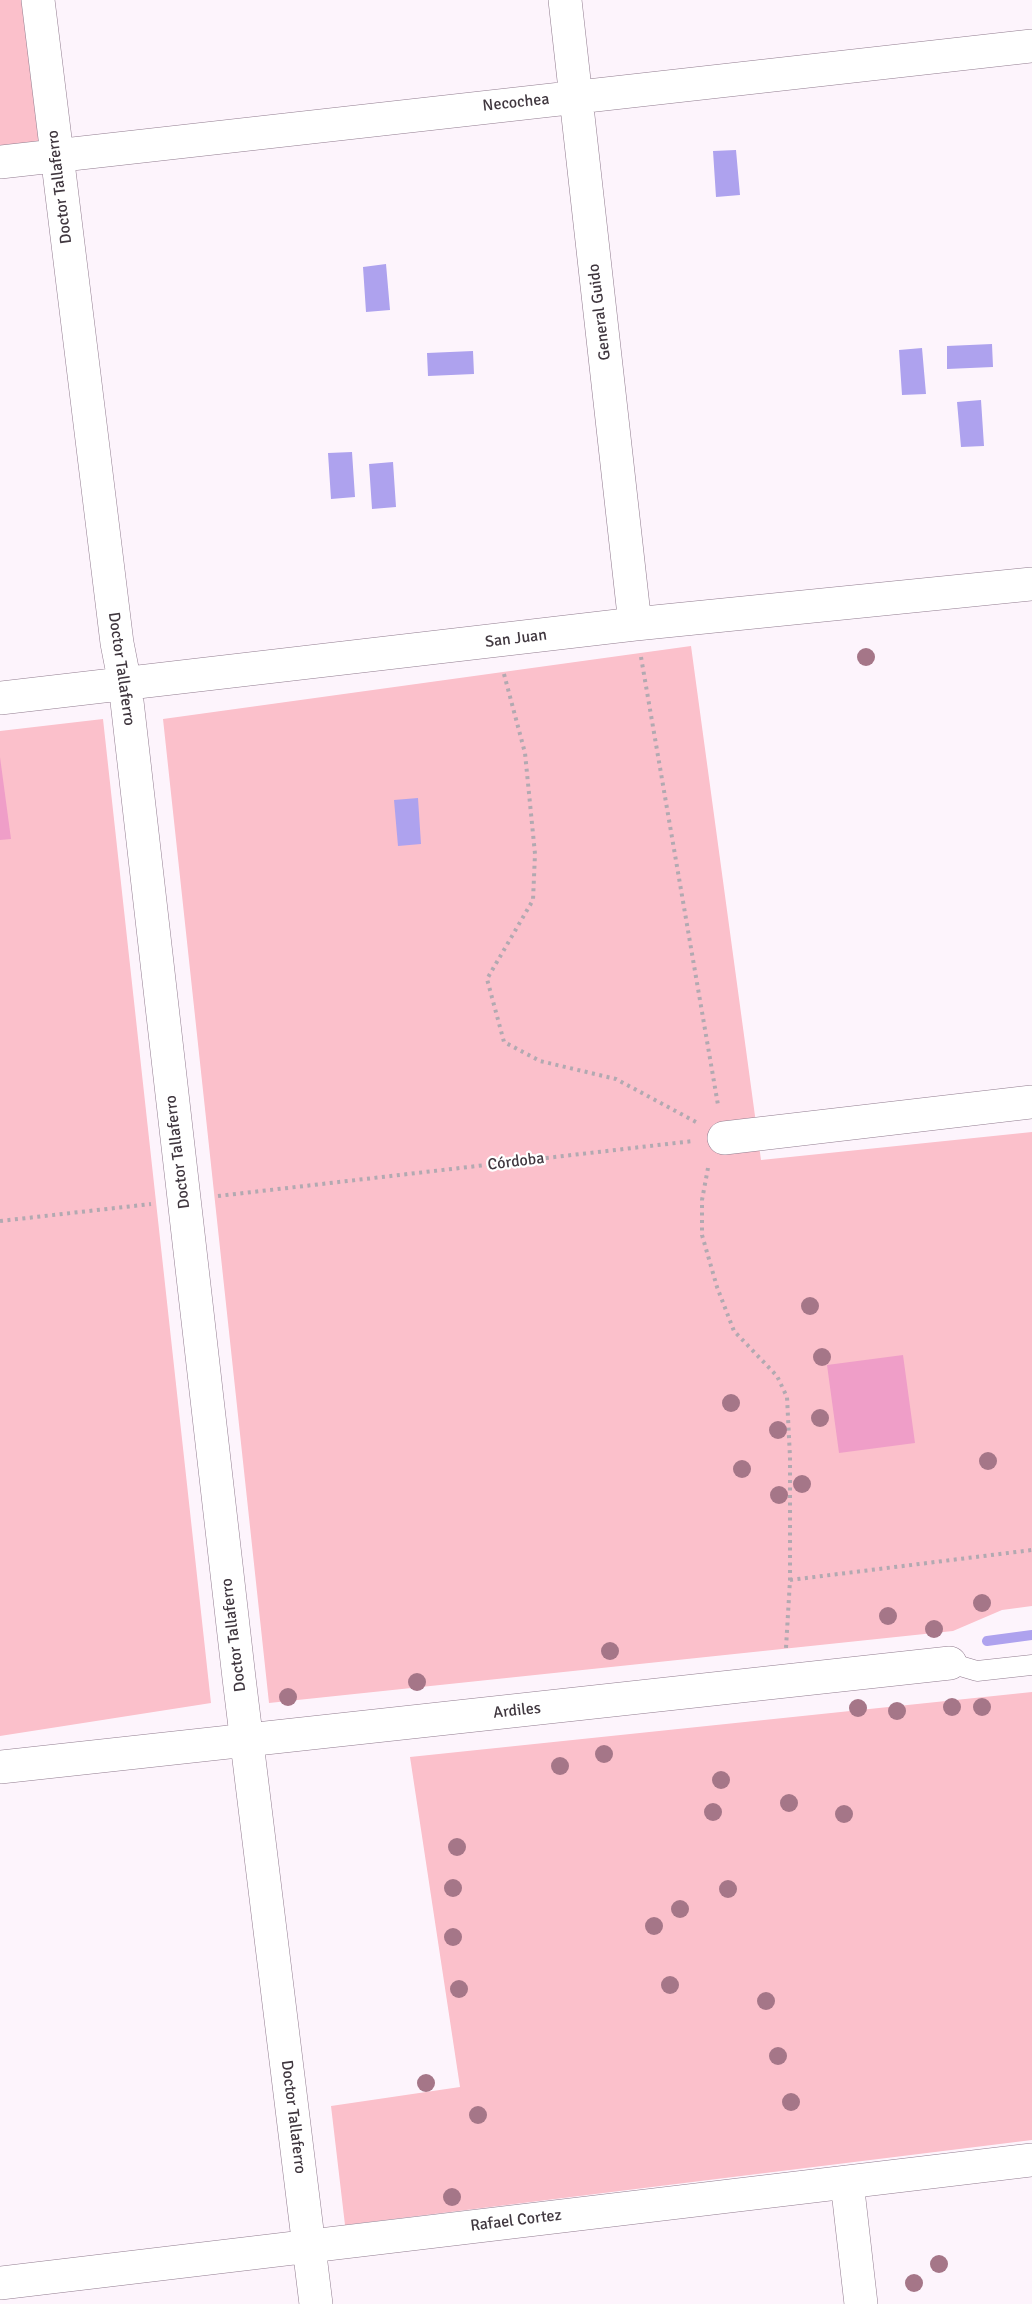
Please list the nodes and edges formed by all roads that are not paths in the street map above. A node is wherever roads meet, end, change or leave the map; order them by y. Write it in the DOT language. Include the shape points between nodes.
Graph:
graph roads {
  1 [pos="38,0"];
  2 [pos="565,0"];
  3 [pos="1032,46"];
  4 [pos="575,97"];
  5 [pos="56,155"];
  6 [pos="0,162"];
  7 [pos="1032,584"];
  8 [pos="635,624"];
  9 [pos="125,684"];
  10 [pos="0,698"];
  11 [pos="1032,1102"];
  12 [pos="723,1138"];
  13 [pos="950,1663"];
  14 [pos="1032,1665"];
  15 [pos="246,1741"];
  16 [pos="0,1767"];
  17 [pos="1032,2160"];
  18 [pos="847,2182"];
  19 [pos="309,2246"];
  20 [pos="0,2283"];
  21 [pos="316,2304"];
  22 [pos="861,2304"];
  1 -- 5 [label="street, Doctor Tallaferro"];
  2 -- 4 [label="street, General Guido"];
  3 -- 4 [label="street, Necochea"];
  4 -- 5 [label="street, Necochea"];
  4 -- 8 [label="street, General Guido"];
  5 -- 6 [label="street, Necochea"];
  5 -- 9 [label="street, Doctor Tallaferro"];
  7 -- 8 [label="street, San Juan"];
  8 -- 9 [label="street, San Juan"];
  9 -- 10 [label="street, San Juan"];
  9 -- 15 [label="street, Doctor Tallaferro"];
  11 -- 12 [label="street"];
  13 -- 14 [label="lane, Ardiles" via="977,1671"];
  13 -- 15 [label="street, Ardiles"];
  15 -- 16 [label="street, Ardiles"];
  15 -- 19 [label="street, Doctor Tallaferro"];
  17 -- 18 [label="street, Rafael Cortez"];
  18 -- 19 [label="street, Rafael Cortez"];
  18 -- 22 [label="street"];
  19 -- 20 [label="street, Rafael Cortez"];
  19 -- 21 [label="street, Doctor Tallaferro"];
}
